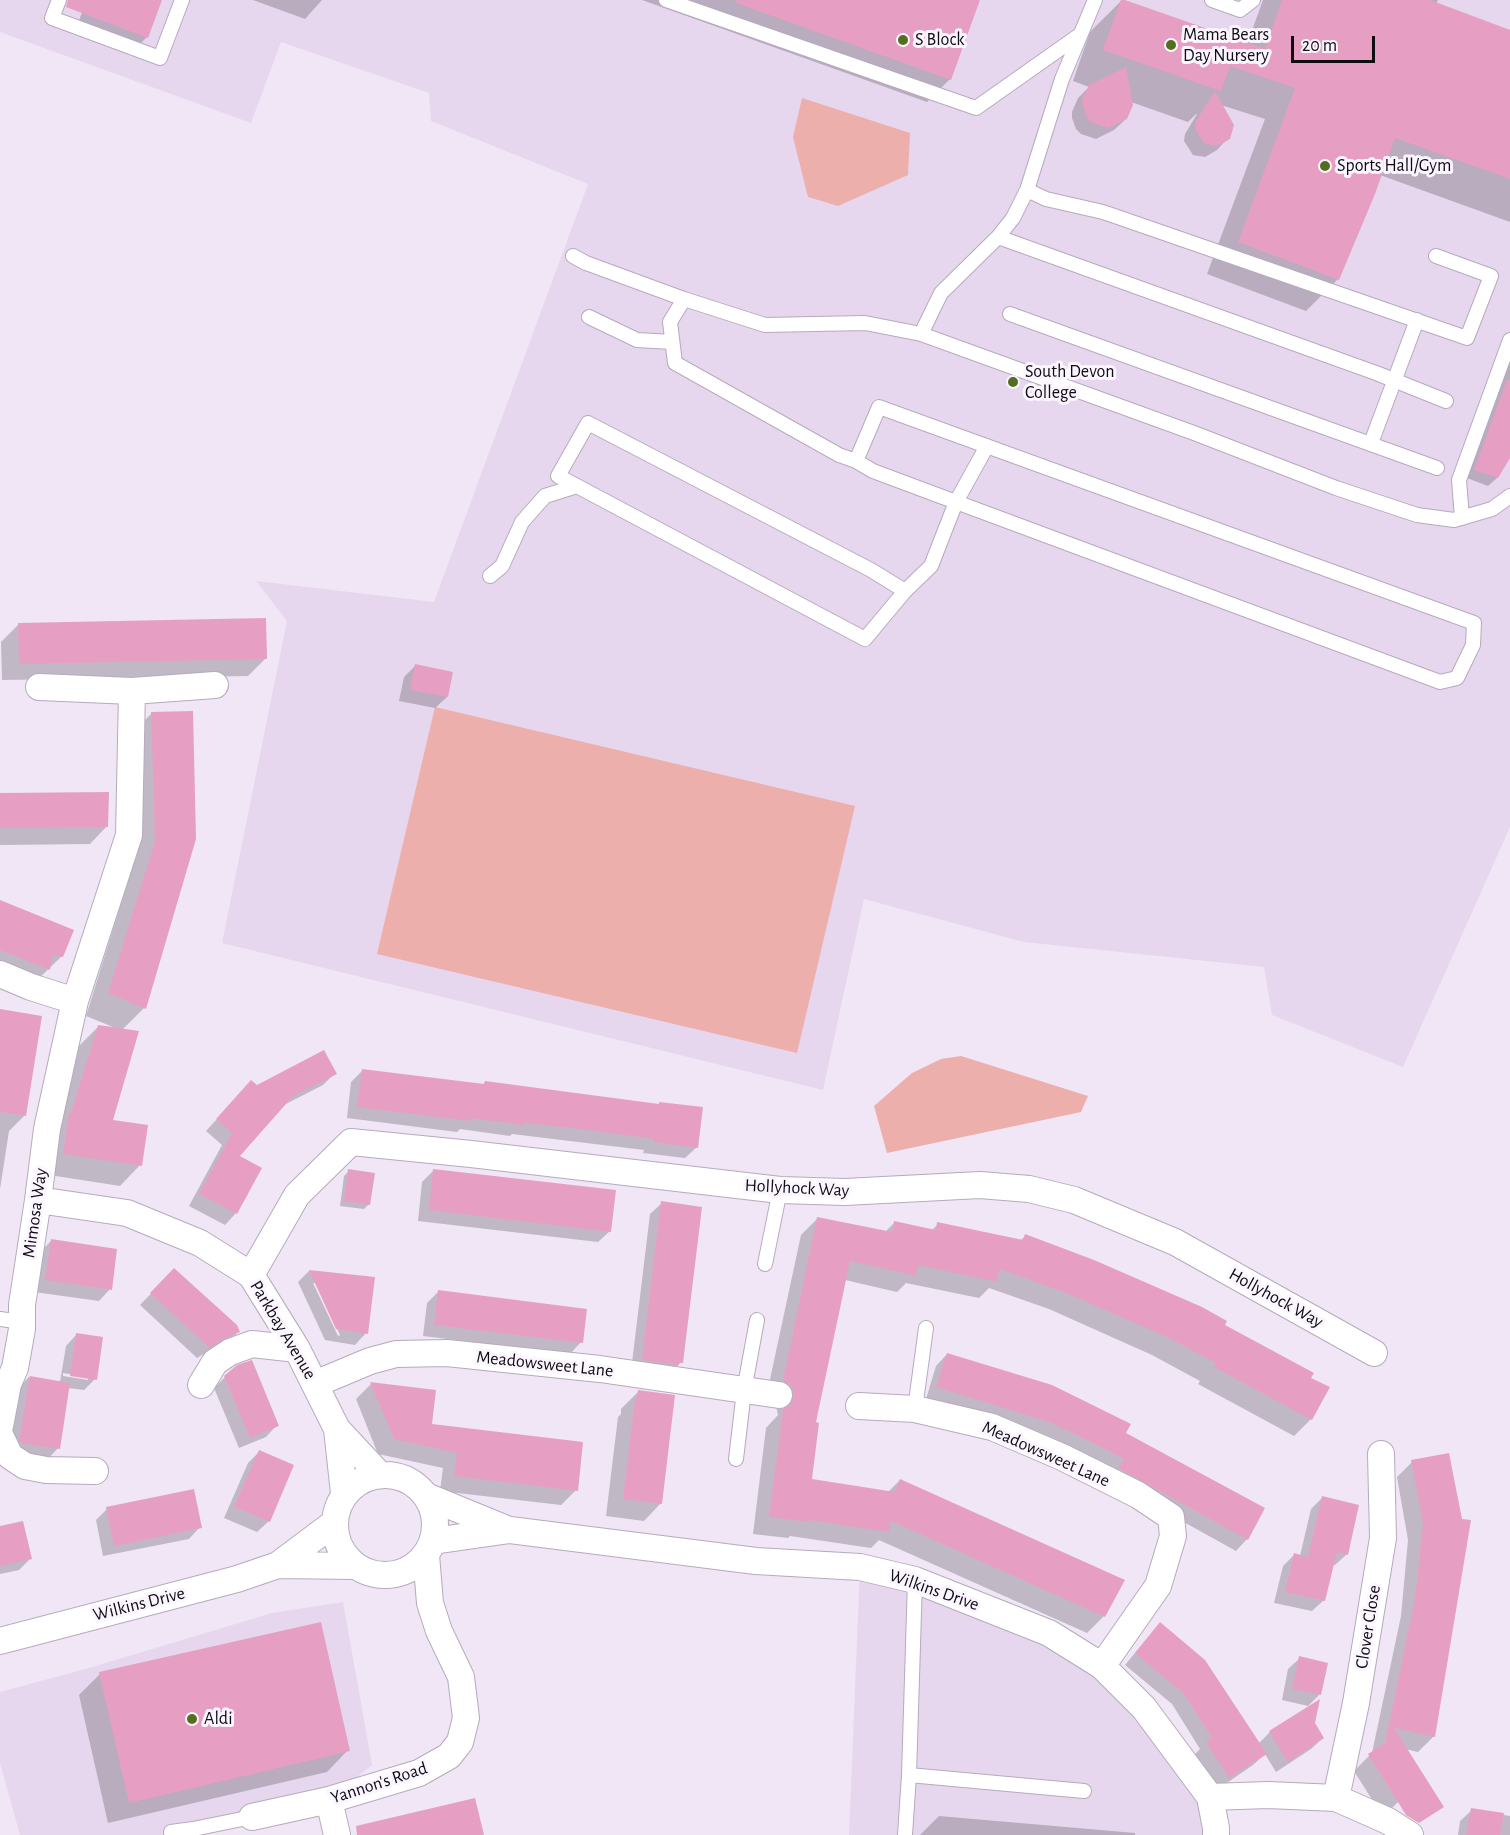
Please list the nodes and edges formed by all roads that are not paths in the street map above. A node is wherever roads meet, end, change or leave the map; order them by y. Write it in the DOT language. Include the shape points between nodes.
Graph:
graph roads {
  1 [pos="59,0"];
  2 [pos="182,0"];
  3 [pos="666,0"];
  4 [pos="1095,0"];
  5 [pos="1212,0"];
  6 [pos="1253,0"];
  7 [pos="1081,33"];
  8 [pos="1027,190"];
  9 [pos="998,237"];
  10 [pos="573,256"];
  11 [pos="1436,256"];
  12 [pos="684,299"];
  13 [pos="1010,314"];
  14 [pos="589,317"];
  15 [pos="1417,320"];
  16 [pos="921,334"];
  17 [pos="1510,340"];
  18 [pos="672,342"];
  19 [pos="1395,381"];
  20 [pos="1446,401"];
  21 [pos="1371,443"];
  22 [pos="987,446"];
  23 [pos="856,461"];
  24 [pos="1437,468"];
  25 [pos="577,486"];
  26 [pos="1510,496"];
  27 [pos="956,502"];
  28 [pos="1462,518"];
  29 [pos="490,576"];
  30 [pos="904,591"];
  31 [pos="215,685"];
  32 [pos="39,687"];
  33 [pos="132,691"];
  34 [pos="0,974"];
  35 [pos="75,1001"];
  36 [pos="780,1190"];
  37 [pos="38,1200"];
  38 [pos="765,1264"];
  39 [pos="251,1275"];
  40 [pos="11,1320"];
  41 [pos="757,1320"];
  42 [pos="926,1328"];
  43 [pos="297,1349"];
  44 [pos="1374,1353"];
  45 [pos="315,1384"];
  46 [pos="201,1385"];
  47 [pos="744,1391"];
  48 [pos="779,1395"];
  49 [pos="859,1406"];
  50 [pos="915,1409"];
  51 [pos="0,1426"];
  52 [pos="337,1429"];
  53 [pos="0,1435"];
  54 [pos="1381,1454"];
  55 [pos="736,1459"];
  56 [pos="95,1471"];
  57 [pos="379,1474"];
  58 [pos="344,1493"];
  59 [pos="426,1496"];
  60 [pos="334,1523"];
  61 [pos="510,1530"];
  62 [pos="429,1548"];
  63 [pos="278,1565"];
  64 [pos="355,1566"];
  65 [pos="387,1576"];
  66 [pos="915,1580"];
  67 [pos="430,1603"];
  68 [pos="0,1641"];
  69 [pos="1102,1666"];
  70 [pos="909,1775"];
  71 [pos="1084,1791"];
  72 [pos="1209,1797"];
  73 [pos="1336,1798"];
  74 [pos="329,1800"];
  75 [pos="252,1817"];
  76 [pos="171,1832"];
  77 [pos="337,1835"];
  78 [pos="905,1835"];
  79 [pos="1216,1835"];
  80 [pos="1410,1835"];
  1 -- 2 [label="lane" via="52,18 160,58"];
  3 -- 7 [label="lane" via="976,108"];
  4 -- 7 [label="lane"];
  5 -- 6 [label="lane" via="1240,10"];
  7 -- 8 [label="lane" via="1062,79"];
  8 -- 9 [label="lane"];
  8 -- 15 [label="lane" via="1046,199 1103,212"];
  9 -- 16 [label="lane" via="941,293"];
  9 -- 19 [label="lane"];
  10 -- 12 [label="lane"];
  11 -- 15 [label="lane" via="1491,276 1467,338"];
  12 -- 16 [label="lane" via="765,325 865,323"];
  12 -- 18 [label="lane" via="670,322"];
  13 -- 21 [label="lane"];
  14 -- 18 [label="lane" via="637,340"];
  15 -- 19 [label="lane"];
  16 -- 28 [label="lane" via="1336,488 1417,515"];
  17 -- 28 [label="lane" via="1459,480"];
  18 -- 23 [label="lane" via="675,363"];
  19 -- 20 [label="lane"];
  19 -- 21 [label="lane"];
  21 -- 24 [label="lane"];
  22 -- 23 [label="lane" via="879,407"];
  22 -- 27 [label="lane"];
  22 -- 27 [label="lane" via="1474,623 1473,645 1457,678 1440,682"];
  23 -- 27 [label="lane"];
  25 -- 29 [label="lane" via="545,496 522,522 502,566"];
  25 -- 30 [label="lane" via="865,639"];
  25 -- 30 [label="lane" via="558,476 588,423 871,570"];
  26 -- 28 [label="lane" via="1492,508"];
  27 -- 30 [label="lane" via="931,566"];
  31 -- 33 [label="street"];
  32 -- 33 [label="street"];
  33 -- 35 [label="street, Mimosa Way" via="129,835"];
  34 -- 35 [label="street"];
  35 -- 37 [label="street, Mimosa Way" via="46,1129"];
  36 -- 38 [label="lane"];
  36 -- 39 [label="street, Hollyhock Way" via="351,1142 297,1195"];
  36 -- 44 [label="street, Hollyhock Way" via="845,1192 980,1185 1029,1189 1074,1200 1175,1242"];
  37 -- 39 [label="street, Parkbay Avenue" via="127,1213 200,1243"];
  37 -- 40 [label="street, Mimosa Way" via="22,1305"];
  39 -- 43 [label="street, Parkbay Avenue"];
  40 -- 51 [label="street, Mimosa Way" via="15,1368"];
  41 -- 47 [label="lane"];
  42 -- 50 [label="lane"];
  43 -- 45 [label="street, Parkbay Avenue"];
  43 -- 46 [label="street" via="252,1344 230,1352 215,1362"];
  45 -- 47 [label="street, Meadowsweet Lane" via="396,1354 447,1353 600,1369"];
  45 -- 52 [label="street, Parkbay Avenue"];
  47 -- 48 [label="street, Meadowsweet Lane"];
  47 -- 55 [label="lane"];
  49 -- 50 [label="street, Meadowsweet Lane"];
  50 -- 69 [label="street, Meadowsweet Lane" via="992,1427 1062,1457 1171,1516 1173,1536 1158,1586"];
  52 -- 57 [label="street, Parkbay Avenue"];
  52 -- 58 [label="street, Parkbay Avenue"];
  53 -- 56 [label="street" via="10,1456 24,1466"];
  54 -- 73 [label="street, Clover Close" via="1383,1538"];
  57 -- 58 [label="street" via="358,1480"];
  57 -- 59 [label="street, Wilkins Drive" via="404,1479"];
  58 -- 60 [label="street"];
  59 -- 61 [label="street, Wilkins Drive"];
  59 -- 62 [label="street" via="435,1521"];
  60 -- 63 [label="street, Wilkins Drive"];
  60 -- 64 [label="street" via="343,1554"];
  61 -- 62 [label="street, Wilkins Drive"];
  61 -- 66 [label="street, Wilkins Drive" via="756,1561 860,1567"];
  62 -- 65 [label="street, Wilkins Drive" via="418,1564"];
  62 -- 67 [label="street, Yannon's Road"];
  63 -- 64 [label="street, Wilkins Drive"];
  63 -- 68 [label="street, Wilkins Drive" via="237,1580"];
  64 -- 65 [label="street, Wilkins Drive"];
  65 -- 67 [label="street"];
  66 -- 69 [label="street, Wilkins Drive" via="1049,1633"];
  66 -- 70 [label="lane"];
  67 -- 74 [label="street, Yannon's Road" via="461,1677 466,1718 460,1742 449,1756 419,1773"];
  69 -- 72 [label="street, Wilkins Drive" via="1144,1708"];
  70 -- 71 [label="lane"];
  70 -- 78 [label="lane"];
  72 -- 73 [label="street"];
  72 -- 79 [label="street, Wilkins Drive"];
  73 -- 80 [label="street"];
  74 -- 75 [label="street, Yannon's Road"];
  74 -- 77 [label="street"];
  75 -- 76 [label="lane"];
}
